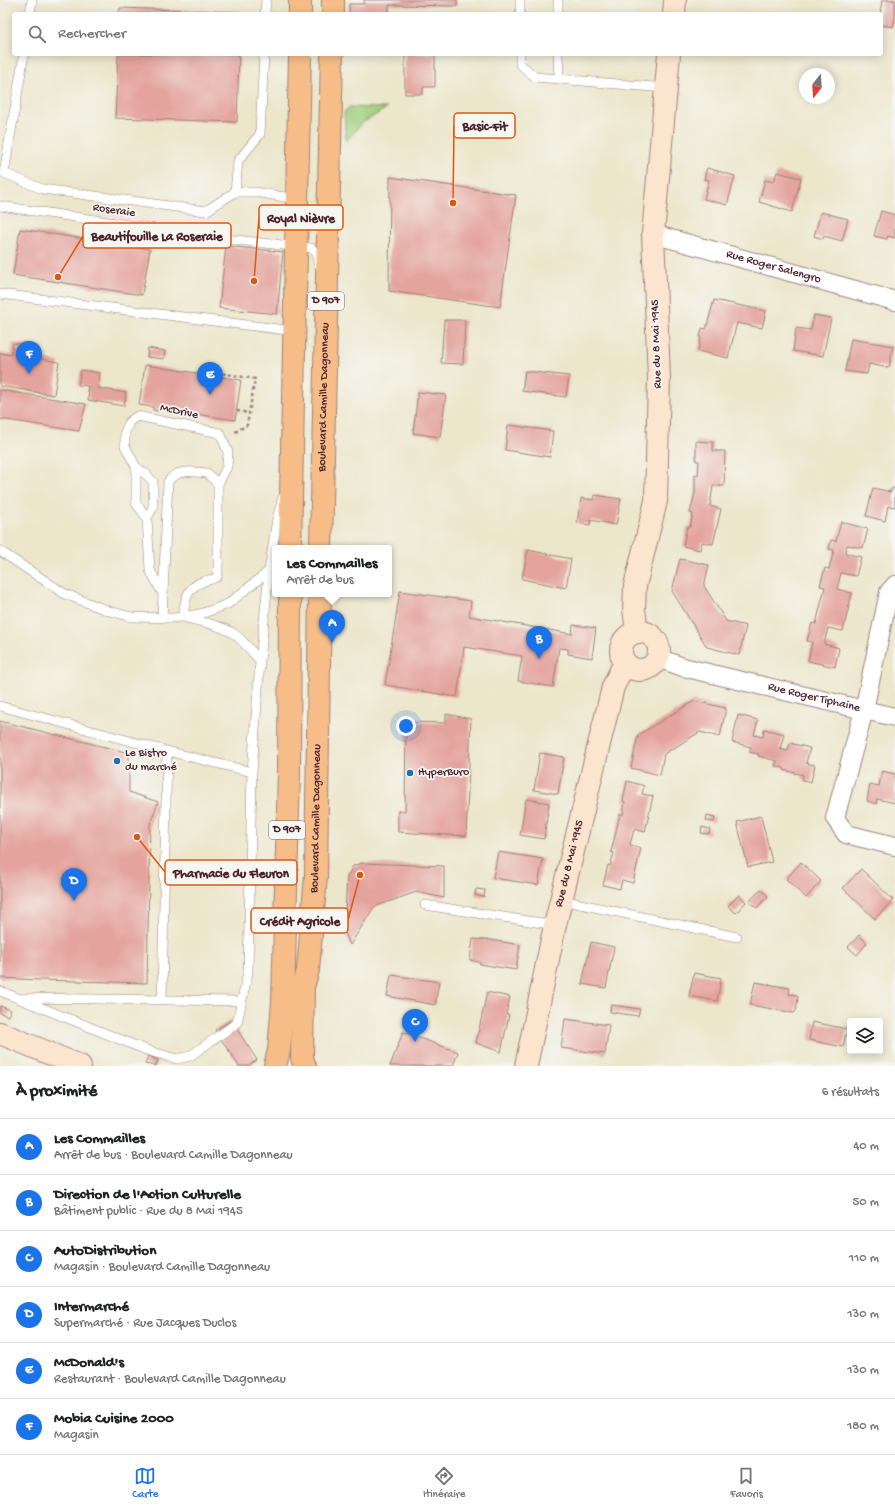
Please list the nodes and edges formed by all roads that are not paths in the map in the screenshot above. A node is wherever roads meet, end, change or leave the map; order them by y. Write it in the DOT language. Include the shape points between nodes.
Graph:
graph roads {
  1 [pos="32,0"];
  2 [pos="266,0"];
  3 [pos="300,0"];
  4 [pos="333,0"];
  5 [pos="520,0"];
  6 [pos="558,0"];
  7 [pos="675,0"];
  8 [pos="30,12"];
  9 [pos="265,12"];
  10 [pos="300,12"];
  11 [pos="333,12"];
  12 [pos="520,12"];
  13 [pos="558,12"];
  14 [pos="674,12"];
  15 [pos="24,56"];
  16 [pos="264,56"];
  17 [pos="300,56"];
  18 [pos="332,56"];
  19 [pos="520,56"];
  20 [pos="558,56"];
  21 [pos="669,56"];
  22 [pos="558,78"];
  23 [pos="665,88"];
  24 [pos="2,173"];
  25 [pos="235,192"];
  26 [pos="296,199"];
  27 [pos="0,206"];
  28 [pos="653,234"];
  29 [pos="295,246"];
  30 [pos="0,294"];
  31 [pos="895,301"];
  32 [pos="295,332"];
  33 [pos="325,369"];
  34 [pos="292,456"];
  35 [pos="136,467"];
  36 [pos="218,484"];
  37 [pos="147,518"];
  38 [pos="273,545"];
  39 [pos="290,545"];
  40 [pos="321,545"];
  41 [pos="0,551"];
  42 [pos="272,552"];
  43 [pos="269,571"];
  44 [pos="895,585"];
  45 [pos="163,594"];
  46 [pos="290,597"];
  47 [pos="320,597"];
  48 [pos="183,617"];
  49 [pos="162,618"];
  50 [pos="637,632"];
  51 [pos="658,658"];
  52 [pos="260,661"];
  53 [pos="624,664"];
  54 [pos="0,706"];
  55 [pos="864,710"];
  56 [pos="895,717"];
  57 [pos="167,751"];
  58 [pos="252,772"];
  59 [pos="895,846"];
  60 [pos="561,900"];
  61 [pos="425,905"];
  62 [pos="555,925"];
  63 [pos="737,937"];
  64 [pos="0,991"];
  65 [pos="19,998"];
  66 [pos="162,1000"];
  67 [pos="242,1001"];
  68 [pos="0,1033"];
  69 [pos="80,1066"];
  70 [pos="275,1066"];
  71 [pos="305,1066"];
  72 [pos="526,1066"];
  1 -- 8 [label="lane"];
  2 -- 9 [label="lane"];
  3 -- 10 [label="main road"];
  4 -- 11 [label="main road"];
  5 -- 12 [label="lane"];
  6 -- 13 [label="lane"];
  7 -- 14 [label="street"];
  15 -- 24 [label="lane"];
  16 -- 25 [label="lane" via="260,134 238,161"];
  17 -- 26 [label="main road, D 907"];
  18 -- 33 [label="main road, Boulevard Camille Dagonneau / D 907"];
  19 -- 22 [label="lane" via="520,64 535,77"];
  20 -- 22 [label="lane"];
  21 -- 23 [label="street, Rue du 8 Mai 1945"];
  22 -- 23 [label="lane"];
  23 -- 28 [label="street, Rue du 8 Mai 1945"];
  24 -- 25 [label="lane" via="42,189 206,211"];
  25 -- 26 [label="lane" via="254,192"];
  26 -- 29 [label="main road, D 907"];
  27 -- 29 [label="lane, Roseraie" via="217,238"];
  28 -- 31 [label="street, Rue Roger Salengro"];
  28 -- 50 [label="street, Rue du 8 Mai 1945" via="659,378 656,501 635,586"];
  29 -- 32 [label="main road, D 907"];
  29 -- 33 [label="lane, Roseraie" via="311,248 317,253 320,344"];
  30 -- 32 [label="lane"];
  32 -- 34 [label="main road, D 907"];
  33 -- 40 [label="main road, Boulevard Camille Dagonneau / D 907"];
  34 -- 38 [label="lane"];
  34 -- 39 [label="main road, D 907"];
  35 -- 36 [label="lane, McDrive" via="125,446 125,432 129,422 137,416 220,433 228,452 227,467"];
  35 -- 37 [label="lane, McDrive" via="136,503"];
  35 -- 37 [label="lane, McDrive" via="153,482 153,507"];
  36 -- 45 [label="lane" via="207,473 180,472 172,476 168,482"];
  36 -- 48 [label="lane" via="217,578 191,588 185,602"];
  37 -- 45 [label="lane, McDrive" via="150,570"];
  41 -- 49 [label="lane" via="65,594 132,617"];
  42 -- 43 [label="lane"];
  43 -- 48 [label="lane" via="228,604"];
  43 -- 52 [label="lane"];
  44 -- 55 [label="street" via="889,592"];
  45 -- 49 [label="lane"];
  46 -- 70 [label="main road, D 907" via="289,771 283,1002"];
  47 -- 71 [label="main road, Boulevard Camille Dagonneau / D 907" via="316,876 308,970 303,987 302,1058"];
  48 -- 49 [label="lane"];
  48 -- 52 [label="lane" via="231,632 248,646"];
  50 -- 51 [label="street" via="653,637 659,647"];
  50 -- 53 [label="street" via="626,637 621,647"];
  51 -- 53 [label="street" via="655,664 643,671 636,671"];
  51 -- 55 [label="street, Rue Roger Tiphaine" via="683,667"];
  52 -- 58 [label="lane"];
  53 -- 60 [label="street, Rue du 8 Mai 1945" via="613,687"];
  54 -- 57 [label="lane"];
  55 -- 56 [label="street"];
  55 -- 59 [label="street, Rue Roger Tiphaine" via="835,818 846,834"];
  57 -- 58 [label="lane"];
  57 -- 66 [label="lane"];
  58 -- 67 [label="lane" via="248,972"];
  60 -- 62 [label="street, Rue du 8 Mai 1945"];
  60 -- 63 [label="lane"];
  61 -- 62 [label="lane"];
  62 -- 72 [label="street, Rue du 8 Mai 1945"];
  64 -- 65 [label="lane"];
  65 -- 66 [label="lane"];
  65 -- 67 [label="lane" via="149,1051 176,1059 190,1056 237,1023"];
  66 -- 67 [label="lane"];
  68 -- 69 [label="street"];
}
